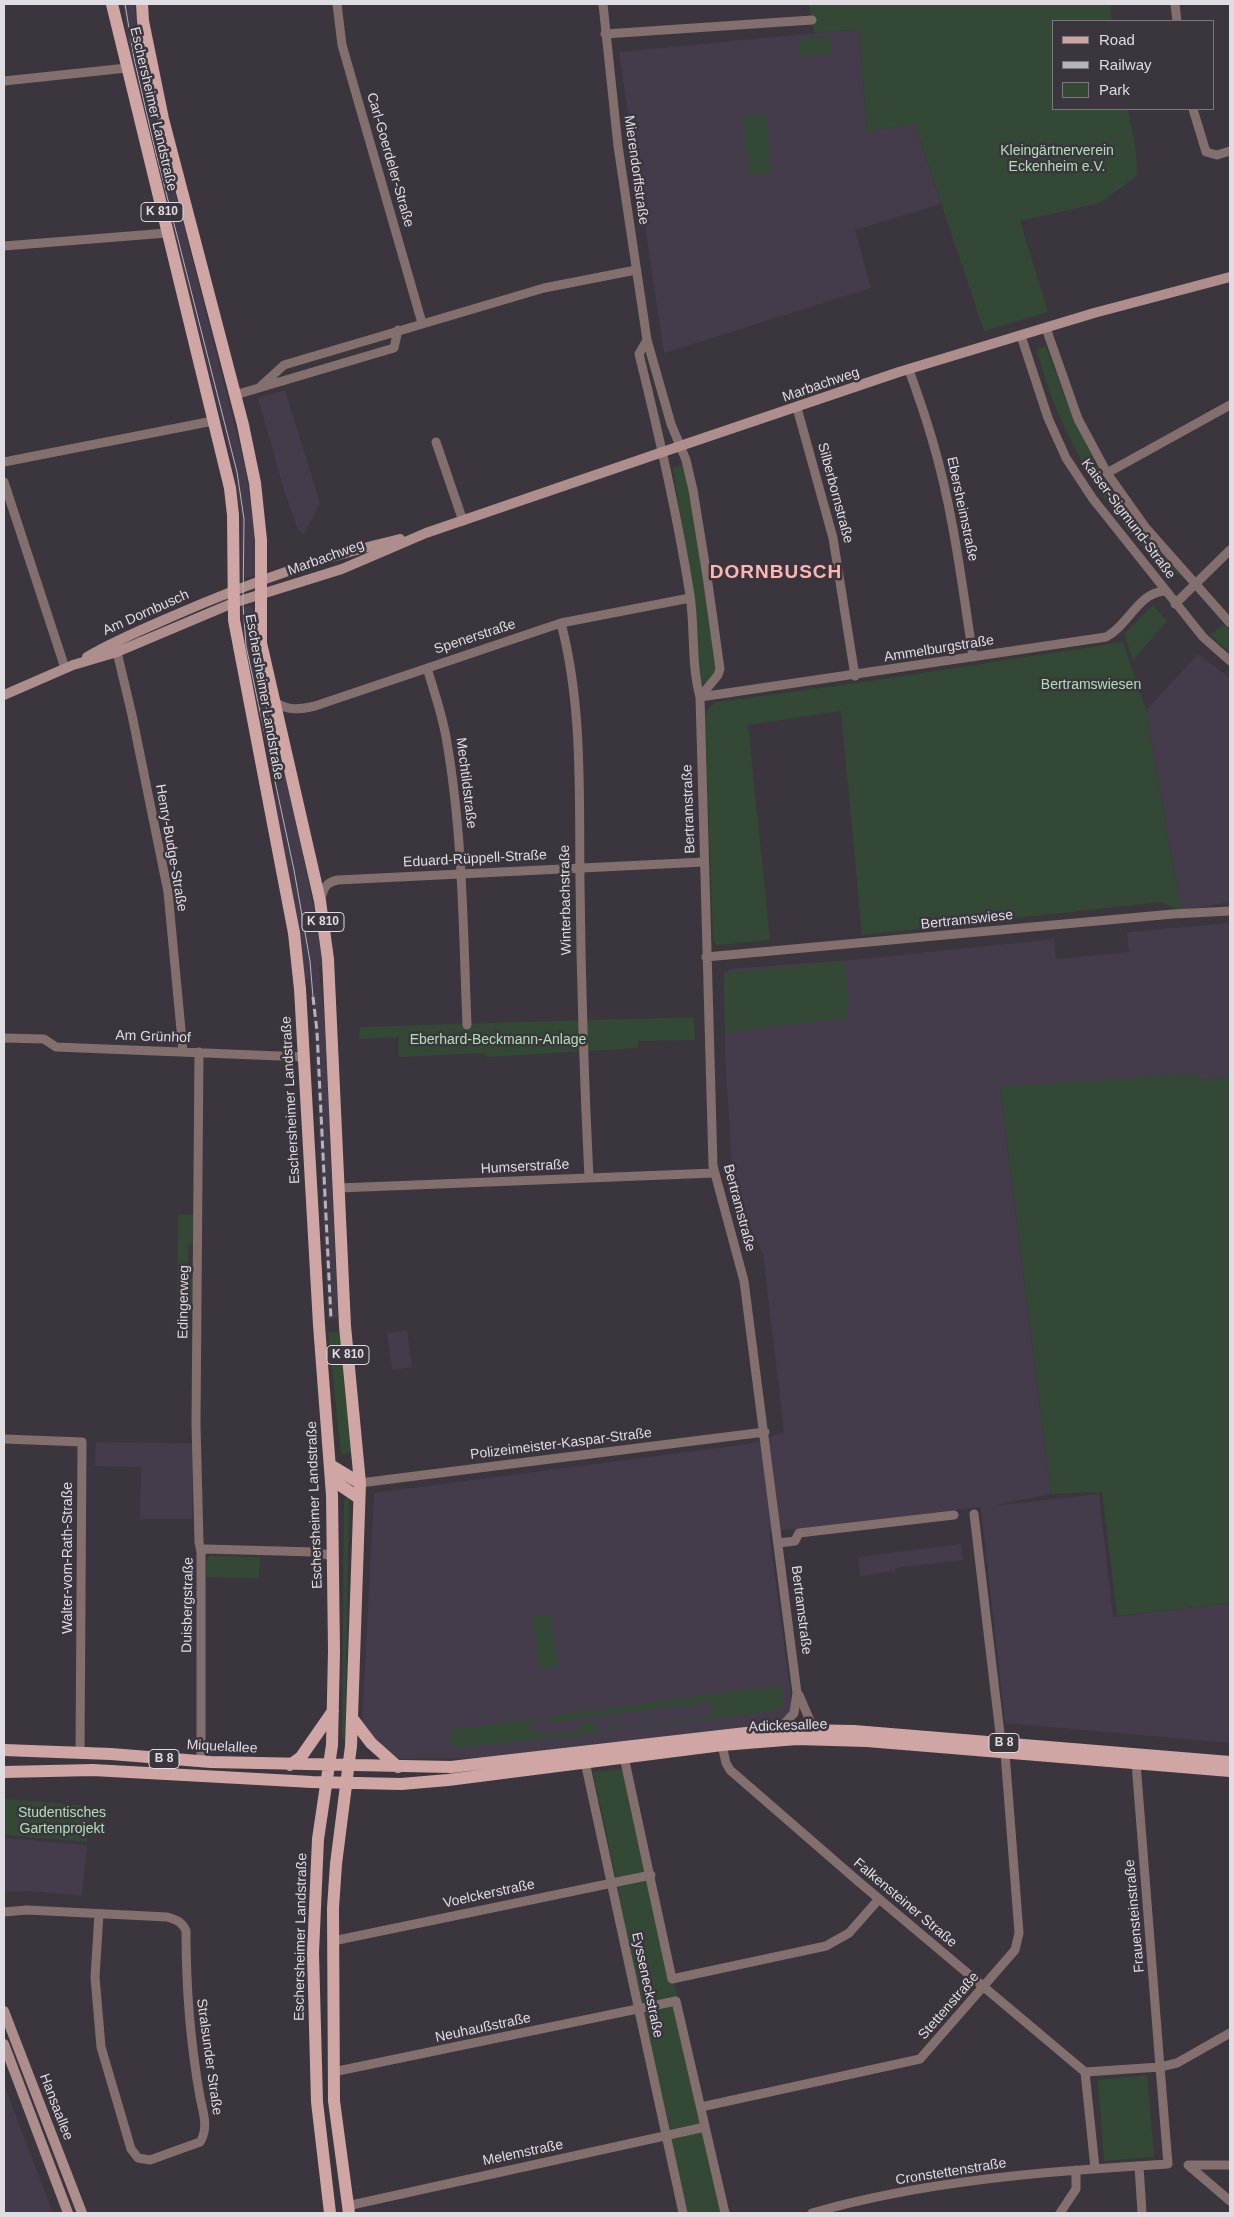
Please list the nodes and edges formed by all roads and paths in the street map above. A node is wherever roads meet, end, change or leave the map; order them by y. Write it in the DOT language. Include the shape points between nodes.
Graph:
graph roads {
  1 [pos="112,4"];
  2 [pos="142,4"];
  3 [pos="337,4"];
  4 [pos="603,4"];
  5 [pos="1175,4"];
  6 [pos="812,20"];
  7 [pos="1177,20"];
  8 [pos="605,34"];
  9 [pos="127,68"];
  10 [pos="4,81"];
  11 [pos="1193,110"];
  12 [pos="1230,151"];
  13 [pos="167,233"];
  14 [pos="4,246"];
  15 [pos="636,270"];
  16 [pos="1230,277"];
  17 [pos="422,323"];
  18 [pos="1046,328"];
  19 [pos="398,330"];
  20 [pos="1021,336"];
  21 [pos="647,340"];
  22 [pos="909,370"];
  23 [pos="261,386"];
  24 [pos="235,395"];
  25 [pos="1230,405"];
  26 [pos="797,408"];
  27 [pos="213,421"];
  28 [pos="436,442"];
  29 [pos="680,447"];
  30 [pos="664,452"];
  31 [pos="4,462"];
  32 [pos="1107,473"];
  33 [pos="4,482"];
  34 [pos="463,521"];
  35 [pos="1230,550"];
  36 [pos="1194,583"];
  37 [pos="260,588"];
  38 [pos="1164,591"];
  39 [pos="233,596"];
  40 [pos="690,598"];
  41 [pos="1175,604"];
  42 [pos="562,623"];
  43 [pos="1230,623"];
  44 [pos="117,652"];
  45 [pos="973,657"];
  46 [pos="1230,661"];
  47 [pos="69,667"];
  48 [pos="427,668"];
  49 [pos="855,676"];
  50 [pos="4,695"];
  51 [pos="700,697"];
  52 [pos="273,701"];
  53 [pos="704,862"];
  54 [pos="580,867"];
  55 [pos="461,874"];
  56 [pos="320,901"];
  57 [pos="1230,911"];
  58 [pos="706,958"];
  59 [pos="467,1025"];
  60 [pos="4,1038"];
  61 [pos="182,1051"];
  62 [pos="199,1052"];
  63 [pos="304,1057"];
  64 [pos="714,1173"];
  65 [pos="589,1178"];
  66 [pos="339,1188"];
  67 [pos="765,1432"];
  68 [pos="4,1439"];
  69 [pos="330,1465"];
  70 [pos="331,1479"];
  71 [pos="360,1482"];
  72 [pos="345,1489"];
  73 [pos="332,1495"];
  74 [pos="359,1498"];
  75 [pos="974,1514"];
  76 [pos="954,1515"];
  77 [pos="779,1543"];
  78 [pos="201,1552"];
  79 [pos="334,1556"];
  80 [pos="798,1693"];
  81 [pos="333,1711"];
  82 [pos="352,1718"];
  83 [pos="814,1730"];
  84 [pos="778,1731"];
  85 [pos="722,1745"];
  86 [pos="1003,1748"];
  87 [pos="4,1750"];
  88 [pos="80,1754"];
  89 [pos="624,1757"];
  90 [pos="200,1762"];
  91 [pos="585,1762"];
  92 [pos="1230,1762"];
  93 [pos="1136,1763"];
  94 [pos="290,1765"];
  95 [pos="329,1766"];
  96 [pos="350,1767"];
  97 [pos="398,1767"];
  98 [pos="4,1772"];
  99 [pos="1230,1772"];
  100 [pos="326,1782"];
  101 [pos="347,1783"];
  102 [pos="651,1875"];
  103 [pos="611,1883"];
  104 [pos="879,1899"];
  105 [pos="4,1912"];
  106 [pos="99,1914"];
  107 [pos="333,1941"];
  108 [pos="983,1987"];
  109 [pos="676,2001"];
  110 [pos="638,2009"];
  111 [pos="4,2011"];
  112 [pos="1230,2033"];
  113 [pos="4,2044"];
  114 [pos="1160,2067"];
  115 [pos="333,2072"];
  116 [pos="1085,2072"];
  117 [pos="701,2107"];
  118 [pos="705,2127"];
  119 [pos="666,2136"];
  120 [pos="1168,2164"];
  121 [pos="1230,2165"];
  122 [pos="1138,2166"];
  123 [pos="1095,2168"];
  124 [pos="1076,2170"];
  125 [pos="1230,2201"];
  126 [pos="348,2210"];
  127 [pos="839,2210"];
  128 [pos="68,2213"];
  129 [pos="82,2213"];
  130 [pos="330,2213"];
  131 [pos="683,2213"];
  132 [pos="725,2213"];
  133 [pos="812,2213"];
  134 [pos="1060,2213"];
  135 [pos="1142,2213"];
  1 -- 9 [label="main road, Eschersheimer Landstraße / K 810"];
  2 -- 24 [label="main road, Eschersheimer Landstraße / K 810" via="170,147"];
  3 -- 17 [label="street, Carl-Goerdeler-Straße" via="342,45"];
  4 -- 8 [label="street, Mierendorffstraße"];
  5 -- 7 [label="street"];
  6 -- 8 [label="street"];
  8 -- 15 [label="street, Mierendorffstraße"];
  9 -- 10 [label="street"];
  9 -- 13 [label="main road, Eschersheimer Landstraße / K 810"];
  11 -- 12 [label="street" via="1206,152 1217,155"];
  13 -- 14 [label="street"];
  13 -- 27 [label="main road, Eschersheimer Landstraße / K 810"];
  15 -- 17 [label="street" via="544,288"];
  15 -- 21 [label="street, Mierendorffstraße"];
  16 -- 18 [label="main road, Marbachweg"];
  17 -- 19 [label="street"];
  18 -- 20 [label="main road, Marbachweg"];
  18 -- 32 [label="street, Kaiser-Sigmund-Straße" via="1078,420"];
  19 -- 23 [label="street" via="284,365"];
  19 -- 23 [label="street" via="394,348"];
  20 -- 22 [label="main road, Marbachweg"];
  20 -- 38 [label="street, Kaiser-Sigmund-Straße" via="1048,418 1066,458 1092,499"];
  21 -- 29 [label="street, Mierendorffstraße"];
  21 -- 30 [label="street, Mierendorffstraße" via="639,354"];
  22 -- 26 [label="main road, Marbachweg"];
  22 -- 45 [label="street, Ebersheimstraße" via="944,486"];
  23 -- 24 [label="street"];
  24 -- 37 [label="main road, Eschersheimer Landstraße / K 810" via="258,497"];
  25 -- 32 [label="street"];
  26 -- 29 [label="main road, Marbachweg"];
  26 -- 49 [label="street, Silberbornstraße" via="833,538"];
  27 -- 31 [label="street"];
  27 -- 39 [label="main road, Eschersheimer Landstraße / K 810" via="230,488"];
  28 -- 34 [label="street"];
  29 -- 30 [label="main road, Marbachweg"];
  29 -- 51 [label="street" via="694,499 720,669"];
  30 -- 34 [label="main road, Marbachweg"];
  30 -- 40 [label="street, Bertramstraße"];
  32 -- 36 [label="street, Kaiser-Sigmund-Straße" via="1146,528"];
  33 -- 47 [label="street"];
  34 -- 37 [label="main road, Marbachweg" via="342,569"];
  35 -- 36 [label="street"];
  36 -- 41 [label="street, Kaiser-Sigmund-Straße"];
  36 -- 43 [label="street, Kaiser-Sigmund-Straße"];
  37 -- 39 [label="main road, Marbachweg"];
  37 -- 52 [label="main road, Eschersheimer Landstraße / K 810" via="261,643"];
  38 -- 41 [label="street, Kaiser-Sigmund-Straße"];
  38 -- 45 [label="street, Ammelburgstraße" via="1146,598 1120,628 1106,637"];
  39 -- 44 [label="main road, Am Dornbusch"];
  39 -- 47 [label="main road, Am Dornbusch" via="109,644"];
  39 -- 63 [label="main road, Eschersheimer Landstraße / K 810" via="238,646 294,933"];
  40 -- 42 [label="street, Spenerstraße"];
  40 -- 51 [label="street, Bertramstraße" via="695,678"];
  41 -- 46 [label="street, Kaiser-Sigmund-Straße" via="1203,638"];
  42 -- 48 [label="street, Spenerstraße"];
  42 -- 54 [label="street, Winterbachstraße" via="574,677"];
  44 -- 47 [label="main road, Am Dornbusch"];
  44 -- 61 [label="street, Henry-Budge-Straße" via="168,892"];
  45 -- 49 [label="street, Ammelburgstraße"];
  47 -- 50 [label="main road, Am Dornbusch"];
  48 -- 52 [label="street, Spenerstraße" via="303,709 286,708"];
  48 -- 55 [label="street, Mechtildstraße" via="446,736"];
  49 -- 51 [label="street, Ammelburgstraße"];
  51 -- 53 [label="street, Bertramstraße"];
  52 -- 56 [label="main road, Eschersheimer Landstraße / K 810" via="290,761"];
  53 -- 54 [label="street, Eduard-Rüppell-Straße"];
  53 -- 58 [label="street, Bertramstraße"];
  54 -- 55 [label="street, Eduard-Rüppell-Straße"];
  54 -- 65 [label="street, Winterbachstraße" via="582,1032"];
  55 -- 56 [label="street, Eduard-Rüppell-Straße" via="330,881 324,887"];
  55 -- 59 [label="street, Mechtildstraße"];
  56 -- 66 [label="main road, Eschersheimer Landstraße / K 810" via="328,959"];
  57 -- 58 [label="street, Bertramswiese"];
  58 -- 64 [label="street, Bertramstraße"];
  60 -- 61 [label="street, Am Grünhof" via="44,1039 56,1047"];
  61 -- 62 [label="street, Am Grünhof"];
  62 -- 63 [label="street, Am Grünhof"];
  62 -- 78 [label="street, Edingerweg" via="196,1424"];
  63 -- 69 [label="main road, Eschersheimer Landstraße / K 810" via="318,1325"];
  64 -- 65 [label="street, Humserstraße"];
  64 -- 67 [label="street, Bertramstraße" via="744,1281"];
  65 -- 66 [label="street, Humserstraße"];
  66 -- 71 [label="main road, Eschersheimer Landstraße / K 810" via="345,1326"];
  67 -- 71 [label="street, Polizeimeister-Kaspar-Straße"];
  67 -- 77 [label="street, Bertramstraße"];
  68 -- 88 [label="street, Walter-vom-Rath-Straße" via="82,1442"];
  69 -- 70 [label="main road, Eschersheimer Landstraße / K 810"];
  69 -- 71 [label="main road"];
  70 -- 72 [label="main road"];
  70 -- 73 [label="main road, Eschersheimer Landstraße / K 810"];
  71 -- 72 [label="main road"];
  71 -- 74 [label="main road, Eschersheimer Landstraße / K 810"];
  72 -- 73 [label="main road"];
  72 -- 74 [label="main road"];
  73 -- 79 [label="main road, Eschersheimer Landstraße / K 810"];
  74 -- 82 [label="main road, Eschersheimer Landstraße / K 810"];
  75 -- 86 [label="street"];
  76 -- 77 [label="street" via="799,1533 795,1542"];
  77 -- 80 [label="street, Bertramstraße"];
  78 -- 79 [label="street, Duisbergstraße" via="206,1549 317,1552"];
  78 -- 90 [label="street, Duisbergstraße"];
  79 -- 81 [label="main road, Eschersheimer Landstraße / K 810"];
  80 -- 83 [label="street, Bertramstraße"];
  80 -- 84 [label="street, Bertramstraße" via="794,1713"];
  81 -- 94 [label="main road" via="301,1757"];
  81 -- 95 [label="main road, Eschersheimer Landstraße / K 810"];
  82 -- 96 [label="main road, Eschersheimer Landstraße / K 810"];
  82 -- 97 [label="main road" via="371,1743"];
  83 -- 84 [label="main road, Adickesallee / B 8"];
  83 -- 86 [label="main road, Adickesallee / B 8" via="854,1730"];
  84 -- 97 [label="main road, Adickesallee / B 8" via="451,1767"];
  85 -- 86 [label="main road, Adickesallee / B 8" via="777,1740 844,1740"];
  85 -- 89 [label="main road, Adickesallee / B 8"];
  85 -- 104 [label="street, Falkensteiner Straße" via="730,1770"];
  86 -- 92 [label="main road, Adickesallee / B 8"];
  86 -- 93 [label="main road, Adickesallee / B 8"];
  86 -- 108 [label="street, Stettenstraße" via="1019,1940 1015,1950"];
  87 -- 88 [label="main road, Miquelallee / B 8"];
  88 -- 90 [label="main road, Miquelallee / B 8"];
  89 -- 91 [label="main road, Adickesallee / B 8"];
  89 -- 102 [label="street, Eysseneckstraße"];
  90 -- 94 [label="main road, Miquelallee / B 8"];
  91 -- 101 [label="main road, Adickesallee / B 8" via="448,1780 401,1784"];
  91 -- 103 [label="street, Eysseneckstraße"];
  93 -- 99 [label="main road, Adickesallee / B 8"];
  93 -- 114 [label="street, Frauensteinstraße"];
  94 -- 95 [label="main road, Miquelallee / B 8"];
  95 -- 96 [label="main road, Miquelallee / B 8"];
  95 -- 100 [label="main road, Eschersheimer Landstraße"];
  96 -- 97 [label="main road, Adickesallee / B 8"];
  96 -- 101 [label="main road, Eschersheimer Landstraße"];
  98 -- 100 [label="main road, B 8" via="93,1770"];
  100 -- 101 [label="main road, B 8"];
  100 -- 130 [label="main road, Eschersheimer Landstraße" via="315,1876 313,1953 317,2102"];
  101 -- 107 [label="main road, Eschersheimer Landstraße" via="335,1869"];
  102 -- 103 [label="street, Voelckerstraße"];
  102 -- 104 [label="street, Eysseneckstraße" via="672,1979 826,1946 849,1933"];
  103 -- 107 [label="street, Voelckerstraße"];
  103 -- 110 [label="street, Eysseneckstraße"];
  104 -- 108 [label="street, Falkensteiner Straße"];
  105 -- 106 [label="street, Stralsunder Straße"];
  106 -- 106 [label="street, Stralsunder Straße" via="167,1917 180,1921 186,1931 186,1991 205,2131 200,2142 150,2160 138,2158 131,2149 101,2047 95,1977"];
  107 -- 115 [label="main road, Eschersheimer Landstraße"];
  108 -- 116 [label="street, Falkensteiner Straße"];
  108 -- 117 [label="street, Stettenstraße" via="920,2059"];
  109 -- 110 [label="street, Neuhaußstraße"];
  109 -- 117 [label="street, Eysseneckstraße"];
  110 -- 115 [label="street, Neuhaußstraße"];
  110 -- 119 [label="street, Eysseneckstraße"];
  111 -- 129 [label="main road, Hansaallee"];
  112 -- 114 [label="street" via="1177,2062"];
  113 -- 128 [label="main road, Hansaallee"];
  114 -- 116 [label="street"];
  114 -- 120 [label="street, Frauensteinstraße"];
  115 -- 126 [label="main road, Eschersheimer Landstraße"];
  116 -- 123 [label="street"];
  117 -- 118 [label="street, Eysseneckstraße"];
  118 -- 119 [label="street, Melemstraße"];
  118 -- 132 [label="street, Eysseneckstraße"];
  119 -- 126 [label="street, Melemstraße"];
  119 -- 131 [label="street, Eysseneckstraße"];
  120 -- 122 [label="street, Cronstettenstraße"];
  121 -- 125 [label="street" via="1188,2165"];
  122 -- 123 [label="street, Cronstettenstraße"];
  122 -- 135 [label="street"];
  123 -- 124 [label="street, Cronstettenstraße"];
  124 -- 127 [label="street, Cronstettenstraße" via="952,2184"];
  124 -- 134 [label="street" via="1076,2189"];
  127 -- 133 [label="street, Cronstettenstraße"];
}
